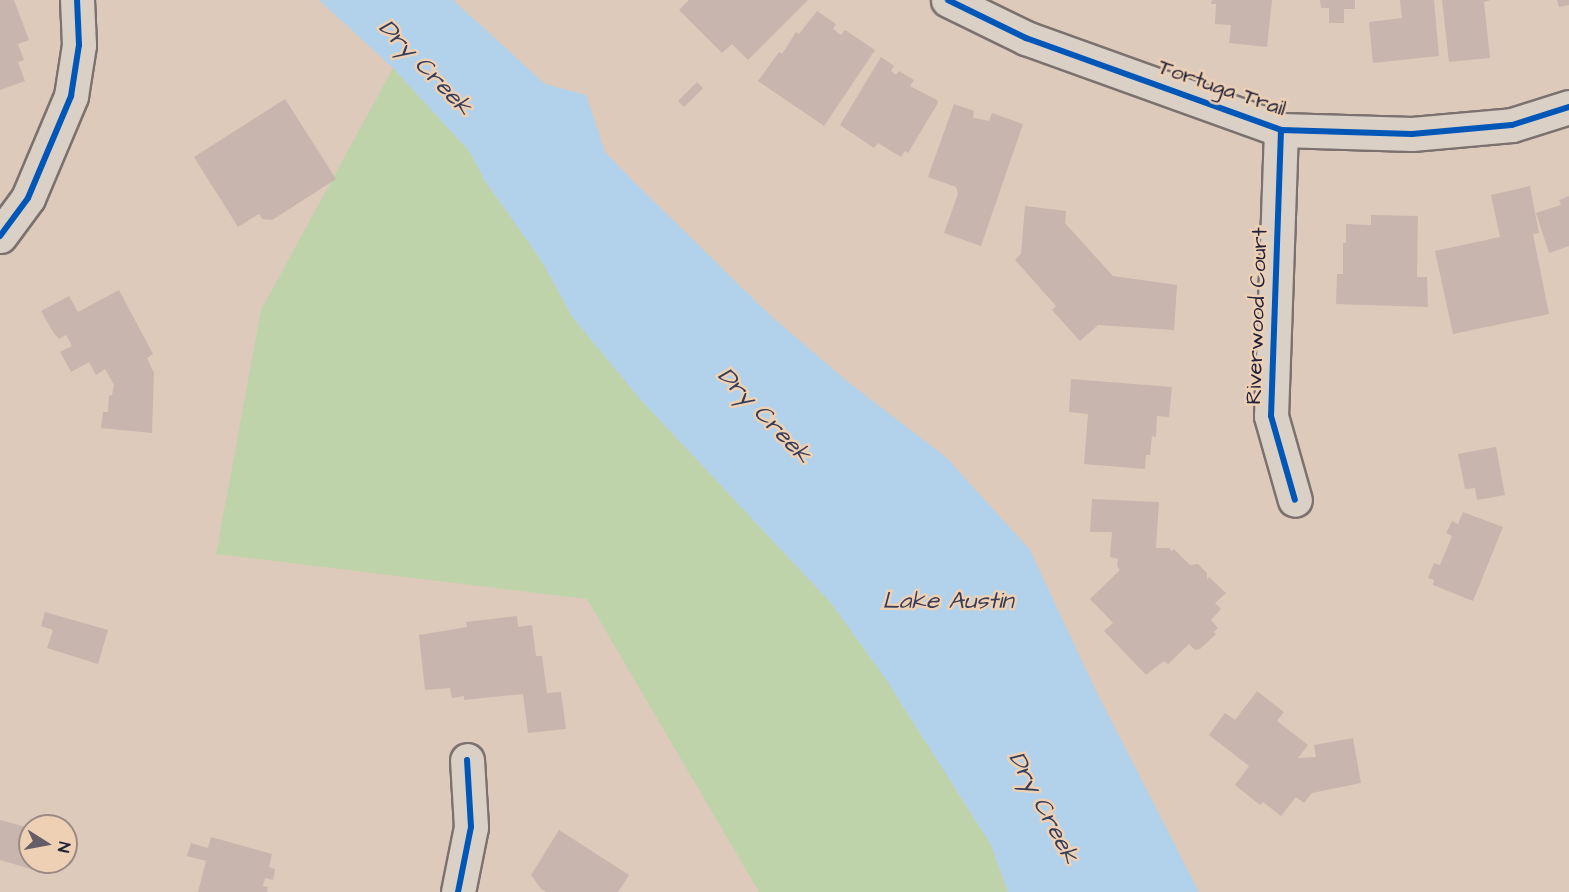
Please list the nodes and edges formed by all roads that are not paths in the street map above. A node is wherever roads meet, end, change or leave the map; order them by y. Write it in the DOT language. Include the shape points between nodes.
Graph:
graph roads {
  1 [pos="77,0"];
  2 [pos="948,0"];
  3 [pos="1569,107"];
  4 [pos="1281,130"];
  5 [pos="0,236"];
  6 [pos="1295,500"];
  7 [pos="467,760"];
  8 [pos="458,892"];
  1 -- 5 [label="street" via="79,45 71,96 28,198"];
  2 -- 4 [label="street, Tortuga Trail" via="1026,38"];
  3 -- 4 [label="street, Tortuga Trail" via="1512,125 1412,134"];
  4 -- 6 [label="street, Riverwood Court" via="1271,416"];
  7 -- 8 [label="street" via="471,827"];
}
